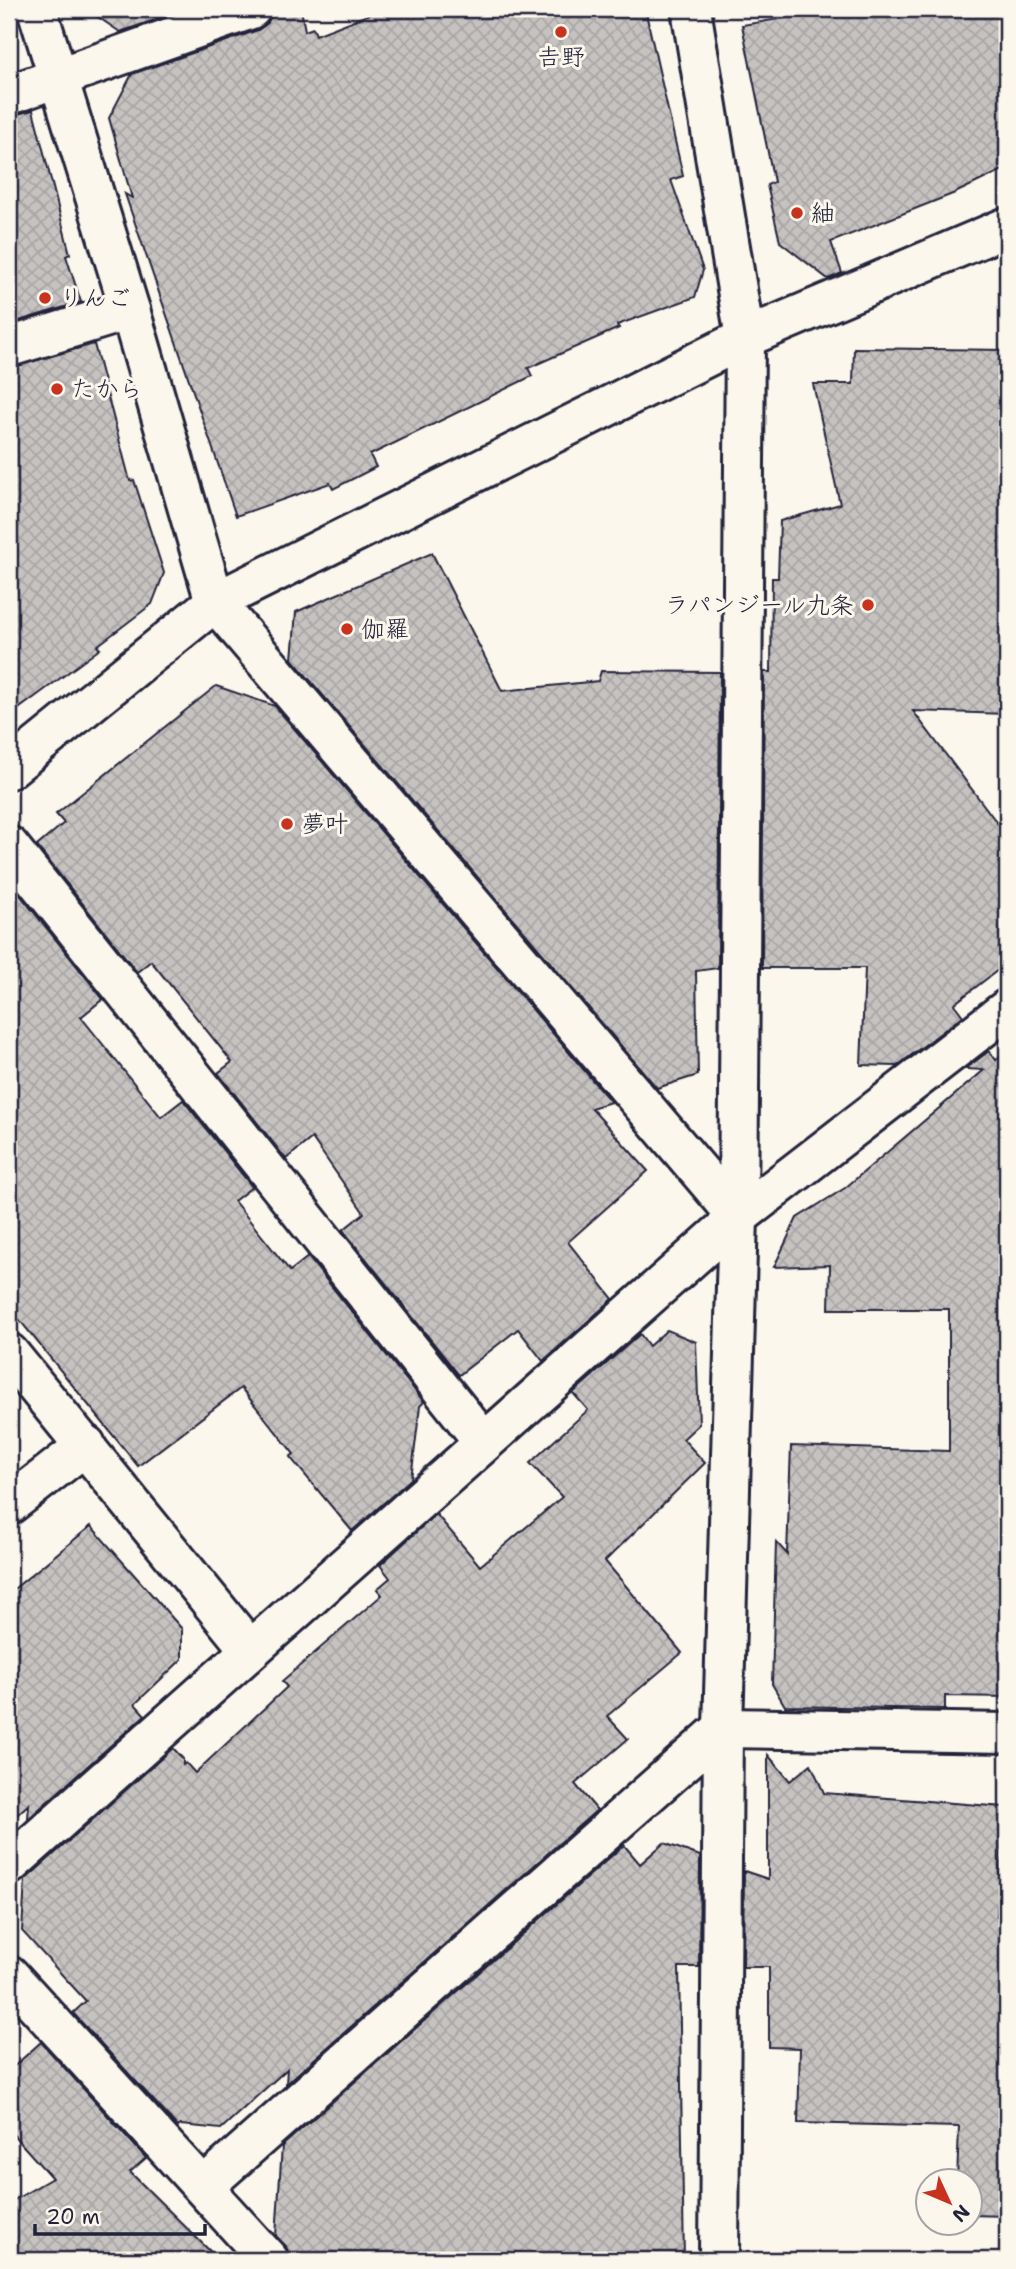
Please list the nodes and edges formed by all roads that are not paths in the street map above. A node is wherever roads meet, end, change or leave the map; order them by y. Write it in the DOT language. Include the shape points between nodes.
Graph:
graph roads {
  1 [pos="37,9"];
  2 [pos="251,9"];
  3 [pos="691,9"];
  4 [pos="58,77"];
  5 [pos="9,95"];
  6 [pos="1007,227"];
  7 [pos="130,310"];
  8 [pos="745,338"];
  9 [pos="9,346"];
  10 [pos="215,602"];
  11 [pos="9,769"];
  12 [pos="9,846"];
  13 [pos="1007,1009"];
  14 [pos="738,1217"];
  15 [pos="9,1353"];
  16 [pos="483,1441"];
  17 [pos="86,1446"];
  18 [pos="9,1506"];
  19 [pos="250,1650"];
  20 [pos="723,1728"];
  21 [pos="1007,1733"];
  22 [pos="9,1865"];
  23 [pos="9,1975"];
  24 [pos="204,2186"];
  25 [pos="269,2260"];
  26 [pos="719,2260"];
  1 -- 4 [label="street"];
  2 -- 4 [label="street"];
  3 -- 8 [label="street"];
  4 -- 5 [label="street"];
  4 -- 7 [label="street"];
  6 -- 8 [label="street"];
  7 -- 9 [label="street"];
  7 -- 10 [label="street"];
  8 -- 10 [label="street"];
  8 -- 14 [label="street"];
  10 -- 11 [label="street"];
  10 -- 14 [label="street"];
  12 -- 16 [label="street"];
  13 -- 14 [label="street"];
  14 -- 16 [label="street"];
  14 -- 20 [label="street"];
  15 -- 17 [label="street"];
  16 -- 19 [label="street"];
  17 -- 18 [label="street"];
  17 -- 19 [label="street"];
  19 -- 22 [label="street"];
  20 -- 21 [label="street"];
  20 -- 24 [label="street"];
  20 -- 26 [label="street"];
  23 -- 24 [label="street"];
  24 -- 25 [label="street"];
}
